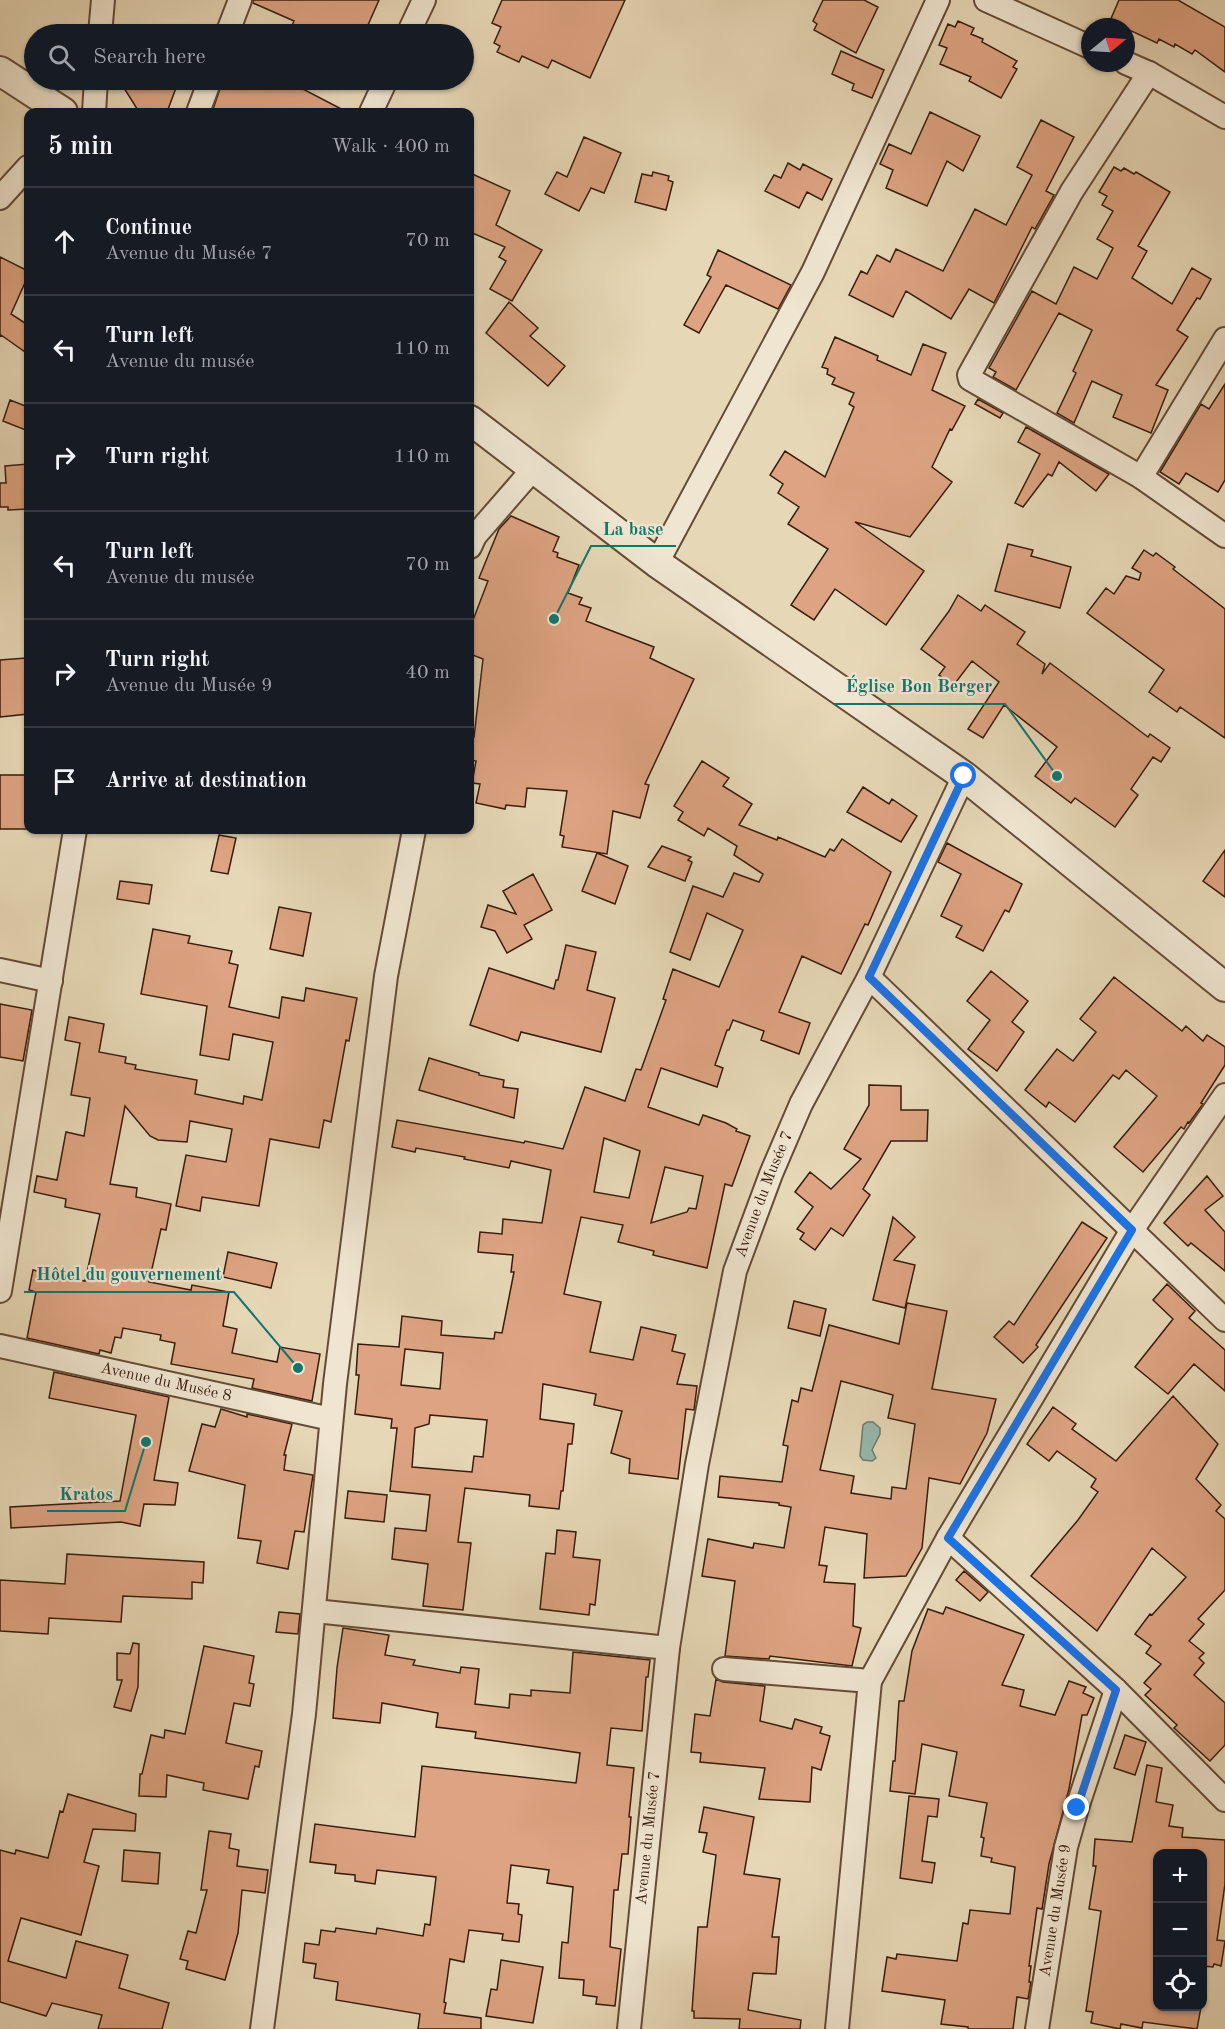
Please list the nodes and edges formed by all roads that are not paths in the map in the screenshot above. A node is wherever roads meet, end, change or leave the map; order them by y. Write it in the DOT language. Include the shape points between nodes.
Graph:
graph roads {
  1 [pos="103,0"];
  2 [pos="240,0"];
  3 [pos="424,0"];
  4 [pos="939,0"];
  5 [pos="986,0"];
  6 [pos="101,24"];
  7 [pos="231,24"];
  8 [pos="413,24"];
  9 [pos="1081,42"];
  10 [pos="1135,67"];
  11 [pos="0,71"];
  12 [pos="1149,73"];
  13 [pos="24,87"];
  14 [pos="29,90"];
  15 [pos="95,90"];
  16 [pos="206,90"];
  17 [pos="381,90"];
  18 [pos="57,108"];
  19 [pos="94,108"];
  20 [pos="200,108"];
  21 [pos="372,108"];
  22 [pos="1225,117"];
  23 [pos="24,171"];
  24 [pos="0,198"];
  25 [pos="1225,339"];
  26 [pos="474,423"];
  27 [pos="534,468"];
  28 [pos="1141,477"];
  29 [pos="1225,536"];
  30 [pos="474,538"];
  31 [pos="657,563"];
  32 [pos="964,776"];
  33 [pos="74,834"];
  34 [pos="413,834"];
  35 [pos="0,970"];
  36 [pos="869,977"];
  37 [pos="51,981"];
  38 [pos="1225,987"];
  39 [pos="1225,1095"];
  40 [pos="1132,1230"];
  41 [pos="0,1291"];
  42 [pos="1225,1320"];
  43 [pos="0,1346"];
  44 [pos="331,1419"];
  45 [pos="948,1538"];
  46 [pos="315,1611"];
  47 [pos="668,1648"];
  48 [pos="724,1669"];
  49 [pos="870,1681"];
  50 [pos="1116,1690"];
  51 [pos="1225,1800"];
  52 [pos="262,2029"];
  53 [pos="629,2029"];
  54 [pos="837,2029"];
  55 [pos="1037,2029"];
  1 -- 6 [label="street"];
  2 -- 7 [label="street"];
  3 -- 8 [label="street"];
  4 -- 31 [label="street" via="813,272"];
  5 -- 9 [label="street"];
  10 -- 12 [label="street"];
  11 -- 13 [label="street"];
  12 -- 22 [label="street"];
  12 -- 28 [label="street" via="1072,191 969,375"];
  14 -- 18 [label="street"];
  15 -- 19 [label="street"];
  16 -- 20 [label="street"];
  17 -- 21 [label="street"];
  23 -- 24 [label="street"];
  25 -- 28 [label="street"];
  26 -- 27 [label="street"];
  27 -- 30 [label="street"];
  27 -- 31 [label="street"];
  28 -- 29 [label="street"];
  31 -- 32 [label="street"];
  32 -- 36 [label="street, Avenue du Musée 7"];
  32 -- 38 [label="street"];
  33 -- 37 [label="street"];
  34 -- 44 [label="street" via="386,976"];
  35 -- 37 [label="street"];
  36 -- 40 [label="street"];
  36 -- 47 [label="street, Avenue du Musée 7" via="801,1104 735,1271 697,1464"];
  37 -- 41 [label="street"];
  39 -- 40 [label="street"];
  40 -- 42 [label="street"];
  40 -- 45 [label="street"];
  43 -- 44 [label="street, Avenue du Musée 8"];
  44 -- 46 [label="street"];
  45 -- 49 [label="street"];
  45 -- 50 [label="street"];
  46 -- 47 [label="street"];
  46 -- 52 [label="street"];
  47 -- 53 [label="street, Avenue du Musée 7"];
  48 -- 49 [label="street"];
  49 -- 54 [label="street"];
  50 -- 51 [label="street"];
  50 -- 55 [label="street, Avenue du Musée 9" via="1066,1847"];
}
